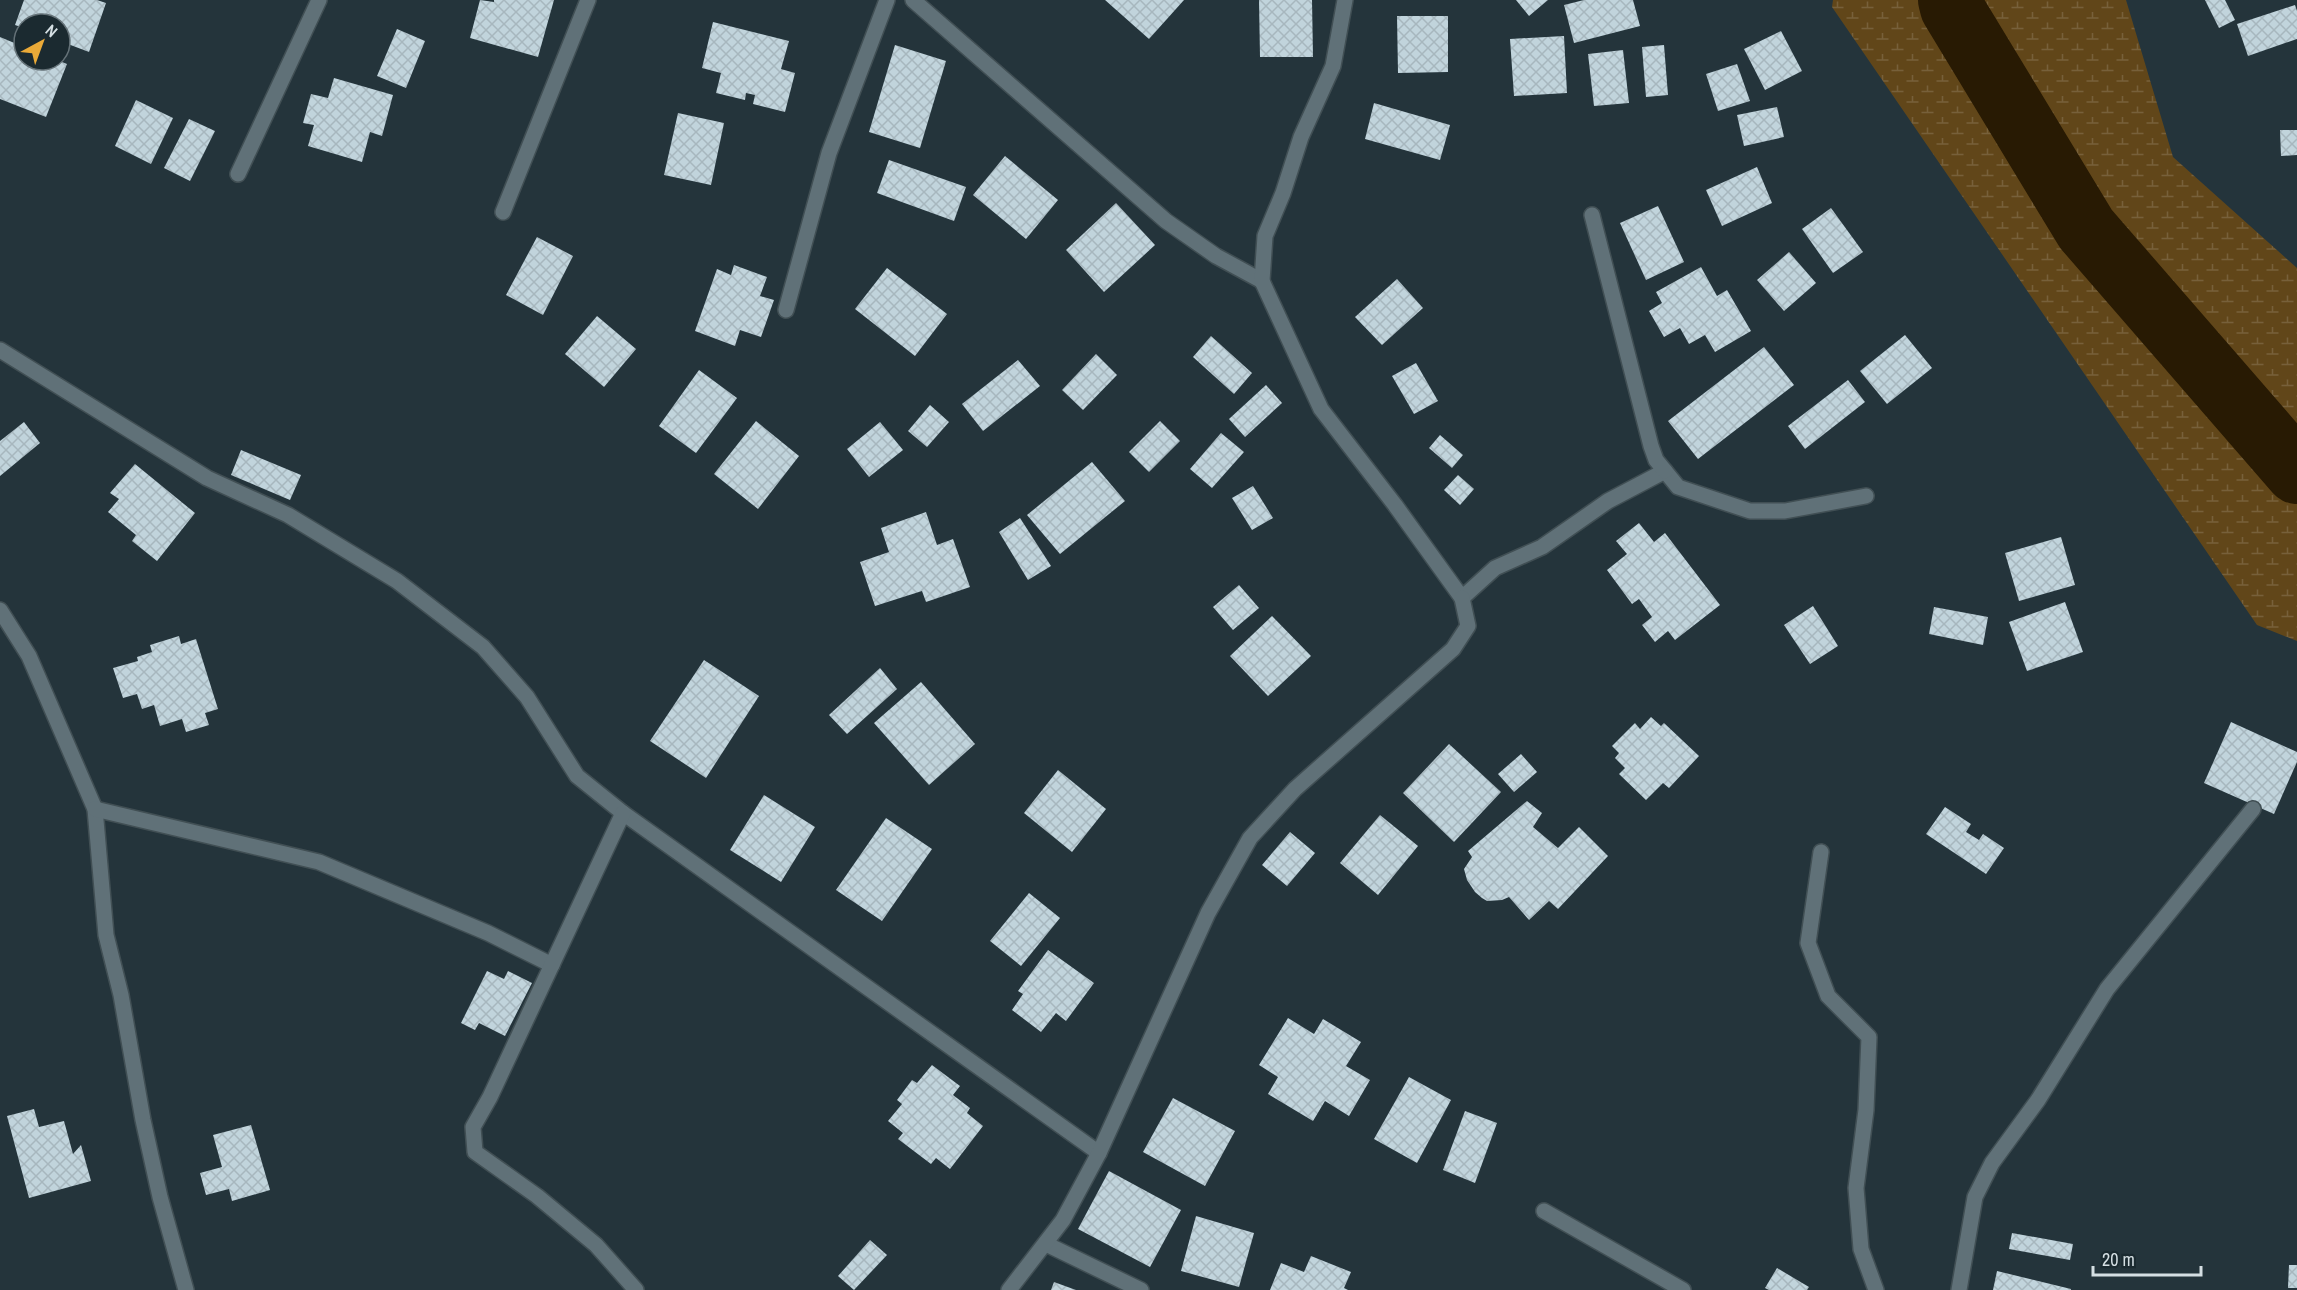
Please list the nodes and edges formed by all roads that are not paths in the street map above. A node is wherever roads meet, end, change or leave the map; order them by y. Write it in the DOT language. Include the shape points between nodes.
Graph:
graph roads {
  1 [pos="319,0"];
  2 [pos="588,0"];
  3 [pos="886,0"];
  4 [pos="913,0"];
  5 [pos="1345,0"];
  6 [pos="238,174"];
  7 [pos="503,212"];
  8 [pos="1592,215"];
  9 [pos="1262,281"];
  10 [pos="786,310"];
  11 [pos="0,350"];
  12 [pos="1665,471"];
  13 [pos="1866,496"];
  14 [pos="1462,598"];
  15 [pos="0,610"];
  16 [pos="95,809"];
  17 [pos="2253,809"];
  18 [pos="623,813"];
  19 [pos="1821,852"];
  20 [pos="552,965"];
  21 [pos="1099,1153"];
  22 [pos="1544,1211"];
  23 [pos="1046,1244"];
  24 [pos="186,1290"];
  25 [pos="636,1290"];
  26 [pos="1009,1290"];
  27 [pos="1141,1290"];
  28 [pos="1683,1290"];
  29 [pos="1876,1290"];
  30 [pos="1959,1290"];
  1 -- 6 [label="street"];
  2 -- 7 [label="street"];
  3 -- 10 [label="street" via="829,153"];
  4 -- 9 [label="street" via="1166,221"];
  5 -- 9 [label="street" via="1333,66 1301,137 1265,236"];
  8 -- 12 [label="street" via="1651,446"];
  9 -- 14 [label="street" via="1321,409"];
  11 -- 18 [label="street" via="207,478 288,515 397,580 483,647 527,697 577,776"];
  12 -- 13 [label="street" via="1678,487 1750,511 1785,511"];
  12 -- 14 [label="street" via="1608,501 1542,548 1495,568"];
  14 -- 21 [label="street" via="1468,626 1453,649 1295,789 1250,838 1208,913"];
  15 -- 16 [label="street" via="29,656"];
  16 -- 20 [label="street" via="320,862 488,933"];
  16 -- 24 [label="street" via="106,935 122,995 160,1197"];
  17 -- 30 [label="street" via="2107,989 2038,1100 1992,1163 1975,1197"];
  18 -- 20 [label="street"];
  18 -- 21 [label="street"];
  19 -- 29 [label="street" via="1808,943 1828,996 1869,1037 1866,1110 1856,1188 1861,1249"];
  20 -- 25 [label="street" via="473,1127 475,1152 596,1245"];
  21 -- 23 [label="street"];
  22 -- 28 [label="street"];
  23 -- 26 [label="street"];
  23 -- 27 [label="street"];
}
